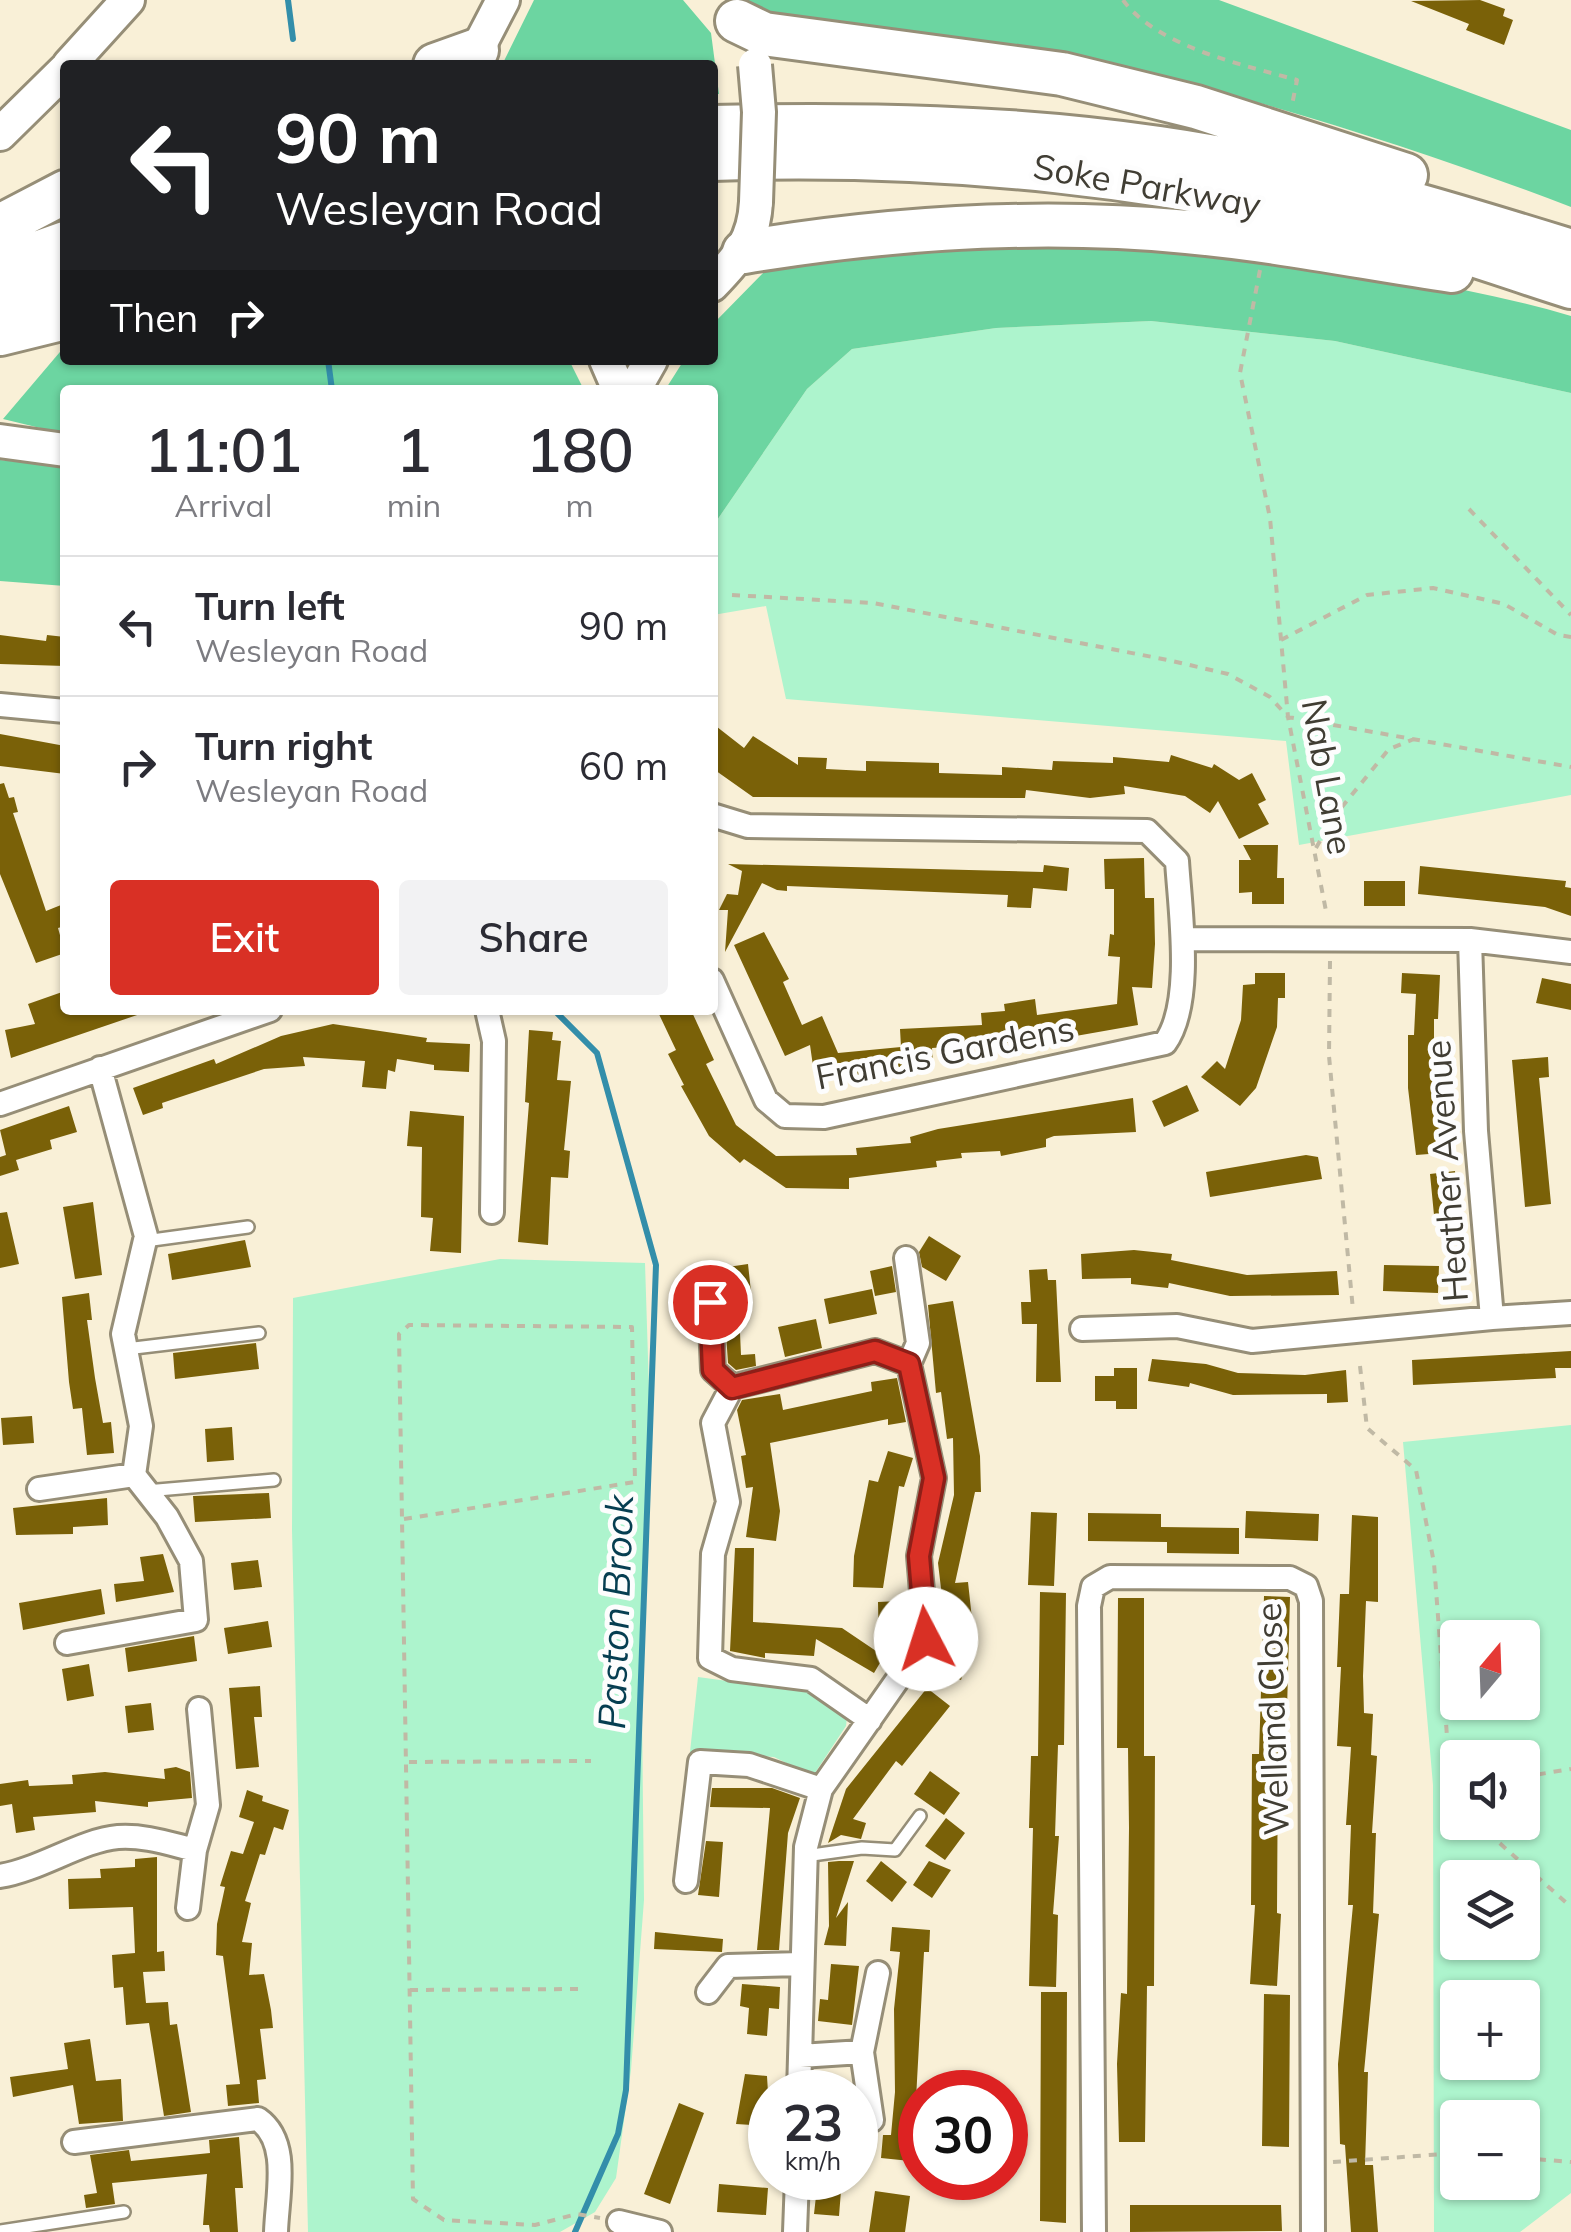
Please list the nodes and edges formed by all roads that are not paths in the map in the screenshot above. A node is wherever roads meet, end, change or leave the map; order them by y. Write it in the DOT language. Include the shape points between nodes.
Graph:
graph roads {
  1 [pos="128,0"];
  2 [pos="503,0"];
  3 [pos="730,10"];
  4 [pos="476,58"];
  5 [pos="73,60"];
  6 [pos="60,74"];
  7 [pos="718,127"];
  8 [pos="0,134"];
  9 [pos="718,159"];
  10 [pos="60,195"];
  11 [pos="0,226"];
  12 [pos="1571,236"];
  13 [pos="60,245"];
  14 [pos="744,252"];
  15 [pos="1571,252"];
  16 [pos="0,266"];
  17 [pos="60,279"];
  18 [pos="718,279"];
  19 [pos="1571,288"];
  20 [pos="0,299"];
  21 [pos="60,319"];
  22 [pos="0,334"];
  23 [pos="0,441"];
  24 [pos="60,449"];
  25 [pos="0,705"];
  26 [pos="60,711"];
  27 [pos="718,817"];
  28 [pos="1182,939"];
  29 [pos="1470,940"];
  30 [pos="1571,952"];
  31 [pos="718,993"];
  32 [pos="255,1015"];
  33 [pos="488,1015"];
  34 [pos="100,1068"];
  35 [pos="0,1104"];
  36 [pos="492,1212"];
  37 [pos="248,1226"];
  38 [pos="145,1241"];
  39 [pos="906,1258"];
  40 [pos="710,1302"];
  41 [pos="1571,1313"];
  42 [pos="1492,1318"];
  43 [pos="1082,1329"];
  44 [pos="259,1333"];
  45 [pos="126,1349"];
  46 [pos="909,1364"];
  47 [pos="732,1388"];
  48 [pos="274,1480"];
  49 [pos="140,1483"];
  50 [pos="40,1489"];
  51 [pos="67,1643"];
  52 [pos="198,1709"];
  53 [pos="870,1720"];
  54 [pos="821,1789"];
  55 [pos="920,1816"];
  56 [pos="195,1850"];
  57 [pos="806,1856"];
  58 [pos="0,1876"];
  59 [pos="686,1881"];
  60 [pos="188,1908"];
  61 [pos="802,1964"];
  62 [pos="878,1973"];
  63 [pos="708,1992"];
  64 [pos="862,2052"];
  65 [pos="800,2056"];
  66 [pos="800,2070"];
  67 [pos="865,2070"];
  68 [pos="74,2142"];
  69 [pos="796,2200"];
  70 [pos="124,2212"];
  71 [pos="608,2220"];
  72 [pos="0,2231"];
  73 [pos="276,2232"];
  74 [pos="660,2232"];
  75 [pos="795,2232"];
  76 [pos="1094,2232"];
  77 [pos="1313,2232"];
  1 -- 5 [label="street"];
  2 -- 4 [label="street"];
  3 -- 12 [label="highway" via="764,34 1062,74 1196,107"];
  3 -- 14 [label="street, bridge" via="755,65 759,112 756,202"];
  6 -- 8 [label="street"];
  7 -- 15 [label="highway, Soke Parkway" via="889,123 1162,148 1390,195"];
  9 -- 19 [label="highway, Soke Parkway" via="868,156 1026,165 1154,182 1398,233"];
  10 -- 11 [label="highway"];
  13 -- 16 [label="highway"];
  14 -- 18 [label="street"];
  14 -- 19 [label="highway" via="858,233 1040,227 1186,232"];
  17 -- 20 [label="highway"];
  21 -- 22 [label="highway"];
  23 -- 24 [label="street"];
  25 -- 26 [label="street"];
  27 -- 28 [label="street, Francis Gardens" via="748,826 1147,831 1177,861"];
  28 -- 29 [label="street"];
  28 -- 31 [label="street, Francis Gardens" via="1177,1026 1164,1043 824,1116 785,1116 766,1100"];
  29 -- 30 [label="street"];
  29 -- 42 [label="street, Heather Avenue" via="1476,1130"];
  32 -- 34 [label="street"];
  33 -- 36 [label="street" via="494,1041"];
  34 -- 35 [label="street"];
  34 -- 38 [label="street"];
  37 -- 38 [label="lane"];
  38 -- 45 [label="street"];
  39 -- 46 [label="street" via="918,1343"];
  40 -- 47 [label="street" via="713,1370"];
  41 -- 42 [label="street, Heather Avenue"];
  42 -- 43 [label="street" via="1252,1341 1177,1326"];
  44 -- 45 [label="lane"];
  45 -- 49 [label="street" via="142,1426"];
  46 -- 47 [label="street" via="875,1351"];
  46 -- 53 [label="street" via="934,1478 919,1556 926,1639"];
  47 -- 53 [label="street" via="712,1423 728,1502 713,1554 710,1658 732,1669 811,1679"];
  48 -- 49 [label="lane"];
  49 -- 50 [label="street"];
  49 -- 51 [label="street" via="192,1560 196,1620"];
  52 -- 56 [label="street" via="208,1805"];
  53 -- 54 [label="street"];
  54 -- 57 [label="street"];
  54 -- 59 [label="street" via="749,1764 700,1762"];
  55 -- 57 [label="lane" via="895,1850"];
  56 -- 58 [label="street" via="116,1837"];
  56 -- 60 [label="street"];
  57 -- 61 [label="street"];
  61 -- 63 [label="street" via="728,1966"];
  61 -- 65 [label="street"];
  62 -- 64 [label="street"];
  64 -- 65 [label="street"];
  64 -- 67 [label="street"];
  65 -- 66 [label="street"];
  68 -- 73 [label="street" via="258,2118 278,2144"];
  69 -- 75 [label="street"];
  70 -- 72 [label="lane"];
  71 -- 74 [label="street"];
  76 -- 77 [label="street, Welland Close" via="1089,1606 1093,1587 1110,1576 1290,1578 1306,1586"];
}
